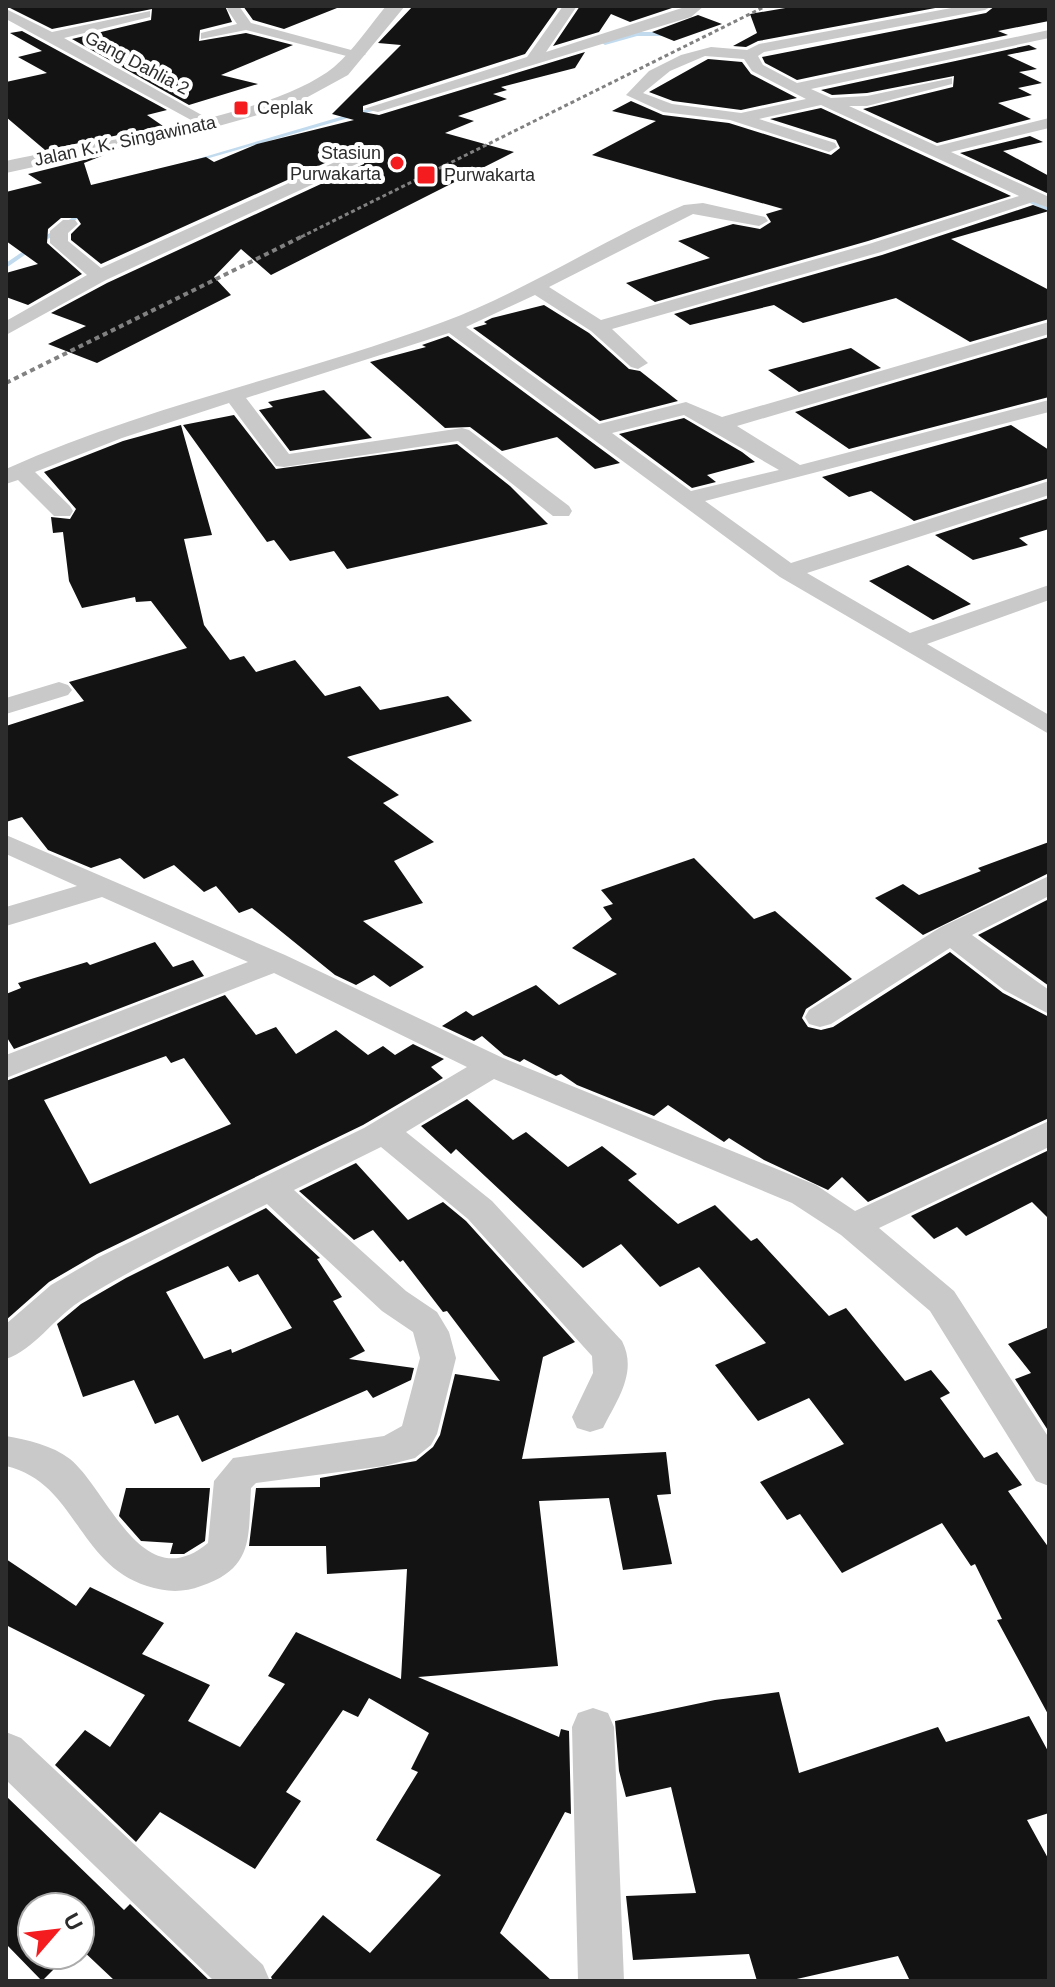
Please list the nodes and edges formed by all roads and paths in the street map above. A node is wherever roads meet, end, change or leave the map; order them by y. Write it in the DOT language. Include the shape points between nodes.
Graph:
graph roads {
  1 [pos="396,6"];
  2 [pos="570,6"];
  3 [pos="697,6"];
  4 [pos="958,8"];
  5 [pos="234,9"];
  6 [pos="6,13"];
  7 [pos="145,14"];
  8 [pos="48,17"];
  9 [pos="991,18"];
  10 [pos="21,22"];
  11 [pos="246,26"];
  12 [pos="1049,34"];
  13 [pos="206,36"];
  14 [pos="47,38"];
  15 [pos="1025,39"];
  16 [pos="1049,50"];
  17 [pos="358,54"];
  18 [pos="750,55"];
  19 [pos="534,58"];
  20 [pos="947,81"];
  21 [pos="795,88"];
  22 [pos="822,101"];
  23 [pos="372,109"];
  24 [pos="740,118"];
  25 [pos="208,123"];
  26 [pos="1049,123"];
  27 [pos="829,147"];
  28 [pos="936,151"];
  29 [pos="357,157"];
  30 [pos="6,167"];
  31 [pos="1039,199"];
  32 [pos="759,221"];
  33 [pos="69,224"];
  34 [pos="99,276"];
  35 [pos="537,288"];
  36 [pos="451,325"];
  37 [pos="598,327"];
  38 [pos="1049,328"];
  39 [pos="6,329"];
  40 [pos="638,363"];
  41 [pos="232,394"];
  42 [pos="1049,406"];
  43 [pos="720,424"];
  44 [pos="595,431"];
  45 [pos="797,472"];
  46 [pos="13,474"];
  47 [pos="1049,488"];
  48 [pos="684,499"];
  49 [pos="62,511"];
  50 [pos="561,511"];
  51 [pos="788,572"];
  52 [pos="1049,592"];
  53 [pos="906,643"];
  54 [pos="59,690"];
  55 [pos="6,706"];
  56 [pos="1049,726"];
  57 [pos="6,844"];
  58 [pos="1049,885"];
  59 [pos="103,887"];
  60 [pos="6,917"];
  61 [pos="951,934"];
  62 [pos="275,962"];
  63 [pos="1049,1004"];
  64 [pos="820,1017"];
  65 [pos="492,1066"];
  66 [pos="6,1067"];
  67 [pos="383,1131"];
  68 [pos="1047,1137"];
  69 [pos="272,1189"];
  70 [pos="853,1226"];
  71 [pos="6,1345"];
  72 [pos="590,1417"];
  73 [pos="6,1451"];
  74 [pos="1049,1470"];
  75 [pos="593,1727"];
  76 [pos="6,1752"];
  77 [pos="247,1981"];
  78 [pos="601,1981"];
  1 -- 17 [label="street, Jalan K.K. Singawinata"];
  2 -- 19 [label="street"];
  3 -- 19 [label="street" via="686,14"];
  4 -- 9 [label="street"];
  4 -- 18 [label="street" via="759,48"];
  5 -- 11 [label="street"];
  6 -- 10 [label="street, Gang Dahlia 2"];
  7 -- 14 [label="street"];
  8 -- 10 [label="street"];
  9 -- 15 [label="street"];
  10 -- 14 [label="street, Gang Dahlia 2"];
  11 -- 13 [label="street"];
  11 -- 17 [label="street"];
  12 -- 15 [label="street"];
  14 -- 25 [label="street, Gang Dahlia 2"];
  15 -- 16 [label="street"];
  15 -- 21 [label="street"];
  17 -- 25 [label="street, Jalan K.K. Singawinata" via="305,93"];
  18 -- 21 [label="street" via="757,68"];
  18 -- 24 [label="street" via="714,52 685,59 651,78 634,95 669,109"];
  19 -- 23 [label="street"];
  20 -- 22 [label="street" via="867,101"];
  21 -- 22 [label="street"];
  22 -- 24 [label="street"];
  22 -- 28 [label="street"];
  24 -- 27 [label="street"];
  25 -- 30 [label="street, Jalan K.K. Singawinata"];
  26 -- 28 [label="street"];
  28 -- 31 [label="street"];
  29 -- 34 [label="street"];
  31 -- 37 [label="street"];
  32 -- 35 [label="street" via="690,209"];
  33 -- 34 [label="street" via="59,231 59,243"];
  34 -- 39 [label="street"];
  35 -- 36 [label="street"];
  35 -- 37 [label="street"];
  36 -- 41 [label="street"];
  36 -- 44 [label="street"];
  37 -- 40 [label="street"];
  38 -- 43 [label="street"];
  41 -- 46 [label="street" via="85,443"];
  41 -- 50 [label="street" via="284,461 469,435"];
  42 -- 45 [label="street"];
  43 -- 44 [label="street" via="686,408"];
  43 -- 45 [label="street"];
  44 -- 48 [label="street"];
  45 -- 48 [label="street"];
  46 -- 49 [label="street"];
  47 -- 51 [label="street"];
  48 -- 51 [label="street"];
  51 -- 53 [label="street"];
  52 -- 53 [label="street"];
  53 -- 56 [label="street"];
  54 -- 55 [label="street"];
  57 -- 59 [label="street"];
  58 -- 61 [label="street"];
  59 -- 60 [label="street"];
  59 -- 62 [label="street"];
  61 -- 63 [label="street"];
  61 -- 64 [label="street"];
  62 -- 65 [label="street"];
  62 -- 66 [label="street"];
  65 -- 67 [label="street"];
  65 -- 70 [label="street" via="804,1194"];
  67 -- 69 [label="street"];
  67 -- 72 [label="street" via="480,1210 609,1351 611,1373"];
  68 -- 70 [label="street"];
  69 -- 71 [label="street" via="111,1266 63,1295"];
  69 -- 73 [label="street" via="431,1332 438,1358 418,1434 411,1442 237,1474 227,1551 189,1575 140,1567 107,1539 57,1470"];
  70 -- 74 [label="street" via="942,1301"];
  75 -- 78 [label="street"];
  76 -- 77 [label="street"];
}
